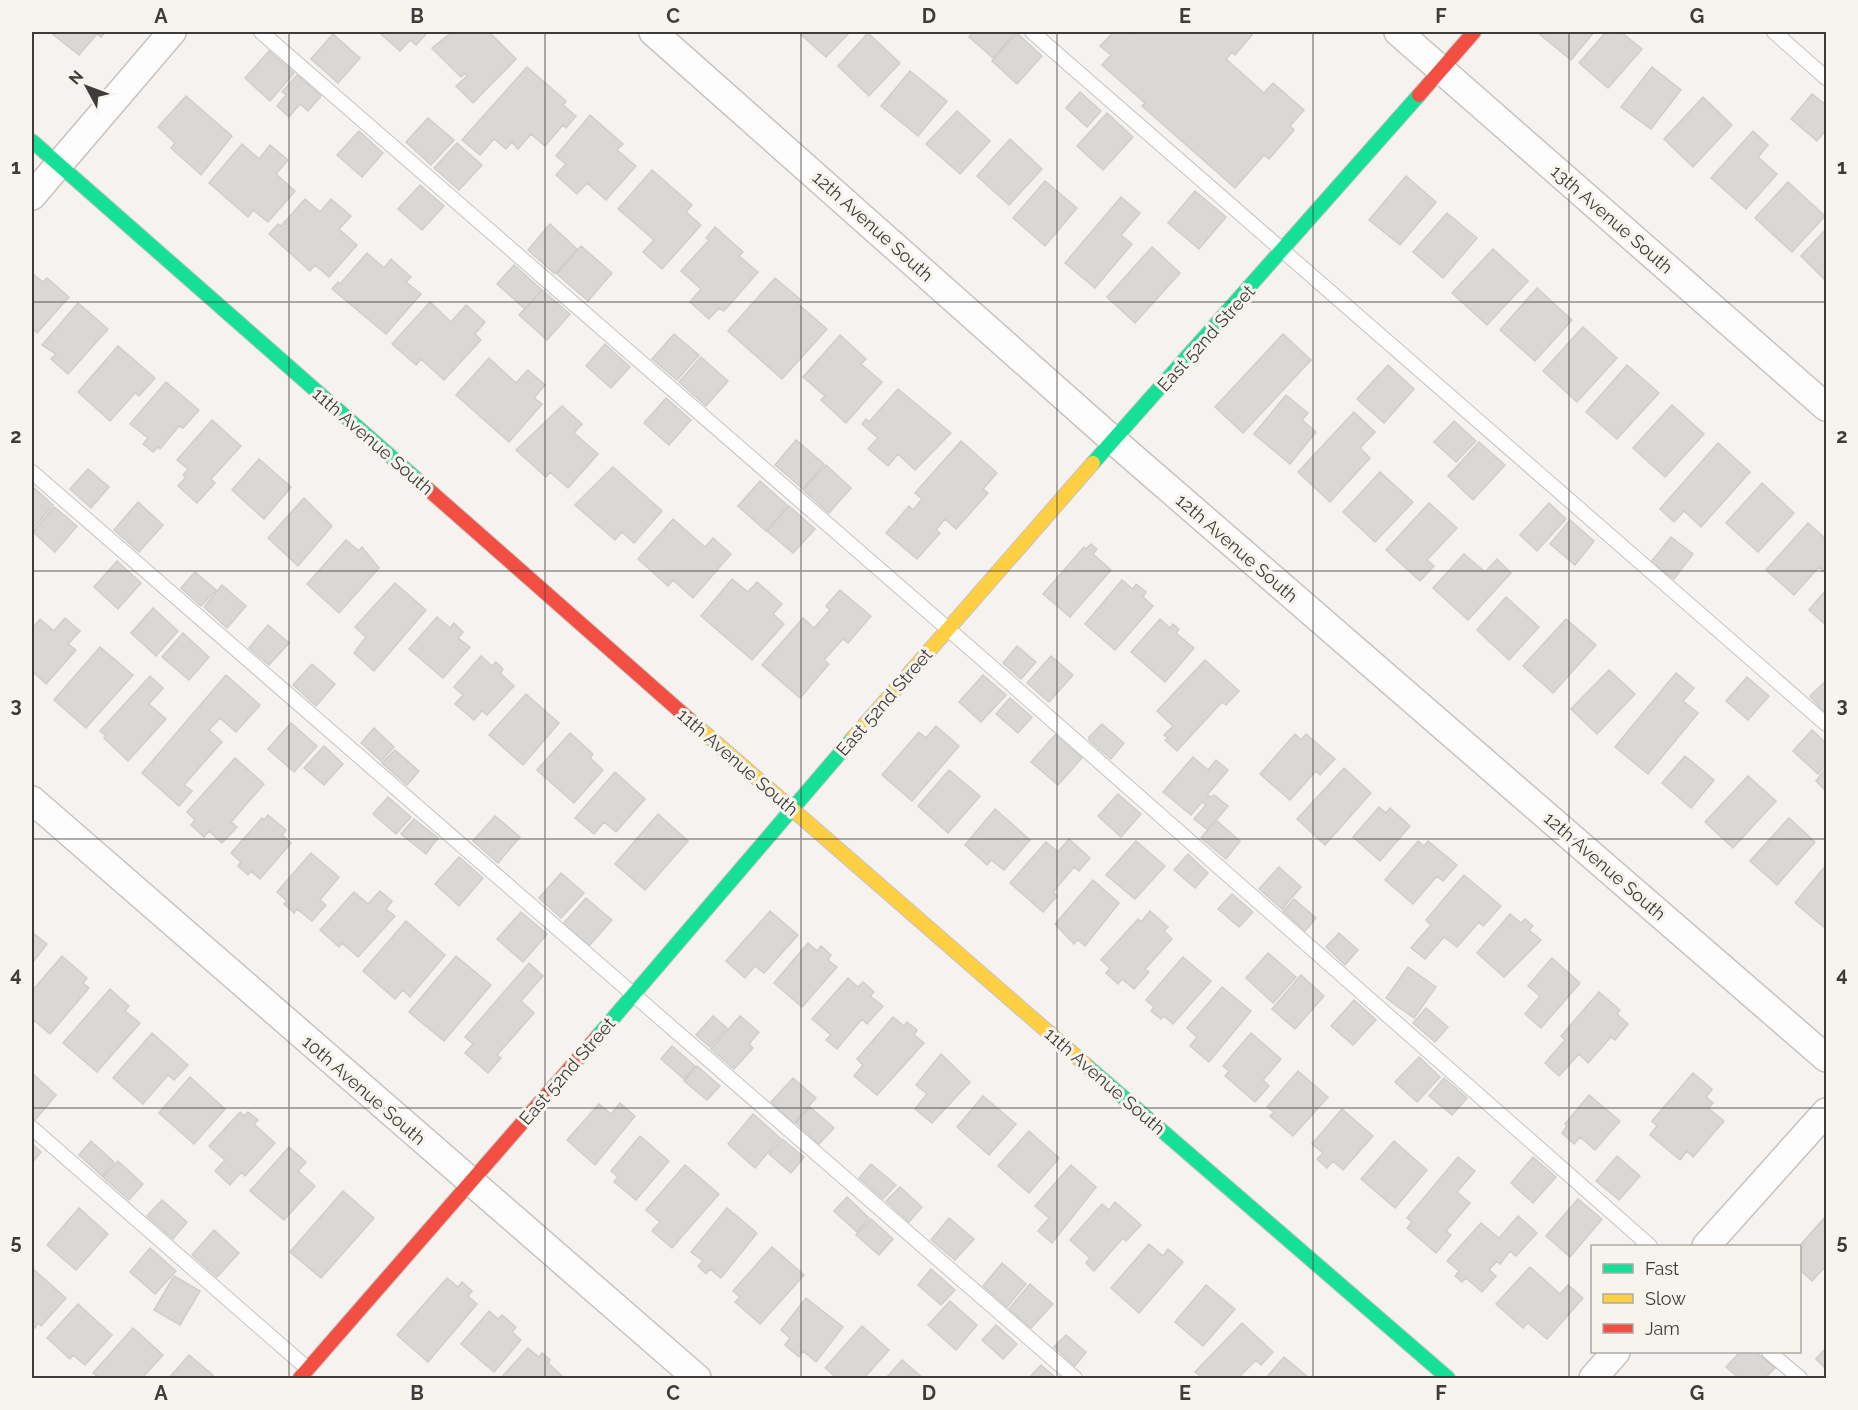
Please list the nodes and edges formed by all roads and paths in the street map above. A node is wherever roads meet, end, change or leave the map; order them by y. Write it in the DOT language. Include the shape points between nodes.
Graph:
graph roads {
  1 [pos="172,32"];
  2 [pos="261,32"];
  3 [pos="653,32"];
  4 [pos="1032,32"];
  5 [pos="1398,32"];
  6 [pos="1474,32"];
  7 [pos="1774,32"];
  8 [pos="1441,70"];
  9 [pos="1827,78"];
  10 [pos="32,141"];
  11 [pos="58,164"];
  12 [pos="32,196"];
  13 [pos="1283,251"];
  14 [pos="1827,407"];
  15 [pos="1114,441"];
  16 [pos="32,472"];
  17 [pos="948,628"];
  18 [pos="1827,724"];
  19 [pos="32,800"];
  20 [pos="792,810"];
  21 [pos="633,996"];
  22 [pos="1827,1058"];
  23 [pos="1827,1112"];
  24 [pos="32,1128"];
  25 [pos="470,1183"];
  26 [pos="1649,1245"];
  27 [pos="1707,1245"];
  28 [pos="1615,1353"];
  29 [pos="1771,1353"];
  30 [pos="304,1374"];
  31 [pos="319,1378"];
  32 [pos="697,1378"];
  33 [pos="1075,1378"];
  34 [pos="1448,1378"];
  35 [pos="1593,1378"];
  36 [pos="1800,1378"];
  1 -- 11 [label="street"];
  2 -- 17 [label="lane"];
  3 -- 15 [label="street, 12th Avenue South"];
  4 -- 13 [label="lane"];
  5 -- 8 [label="street, 13th Avenue South"];
  6 -- 8 [label="street, East 52nd Street"];
  7 -- 9 [label="lane"];
  8 -- 13 [label="street, East 52nd Street"];
  8 -- 14 [label="street, 13th Avenue South"];
  10 -- 11 [label="street, 11th Avenue South"];
  11 -- 12 [label="street"];
  11 -- 20 [label="street, 11th Avenue South"];
  13 -- 15 [label="street, East 52nd Street"];
  13 -- 18 [label="lane"];
  15 -- 17 [label="street, East 52nd Street"];
  15 -- 22 [label="street, 12th Avenue South"];
  16 -- 21 [label="lane"];
  17 -- 20 [label="street, East 52nd Street"];
  17 -- 26 [label="lane"];
  19 -- 25 [label="street, 10th Avenue South"];
  20 -- 21 [label="street, East 52nd Street"];
  20 -- 34 [label="street, 11th Avenue South"];
  21 -- 25 [label="street, East 52nd Street"];
  21 -- 33 [label="lane"];
  23 -- 27 [label="street"];
  24 -- 30 [label="lane"];
  25 -- 30 [label="street, East 52nd Street"];
  25 -- 32 [label="street, 10th Avenue South"];
  28 -- 35 [label="street"];
  29 -- 36 [label="lane"];
  30 -- 31 [label="lane"];
}
